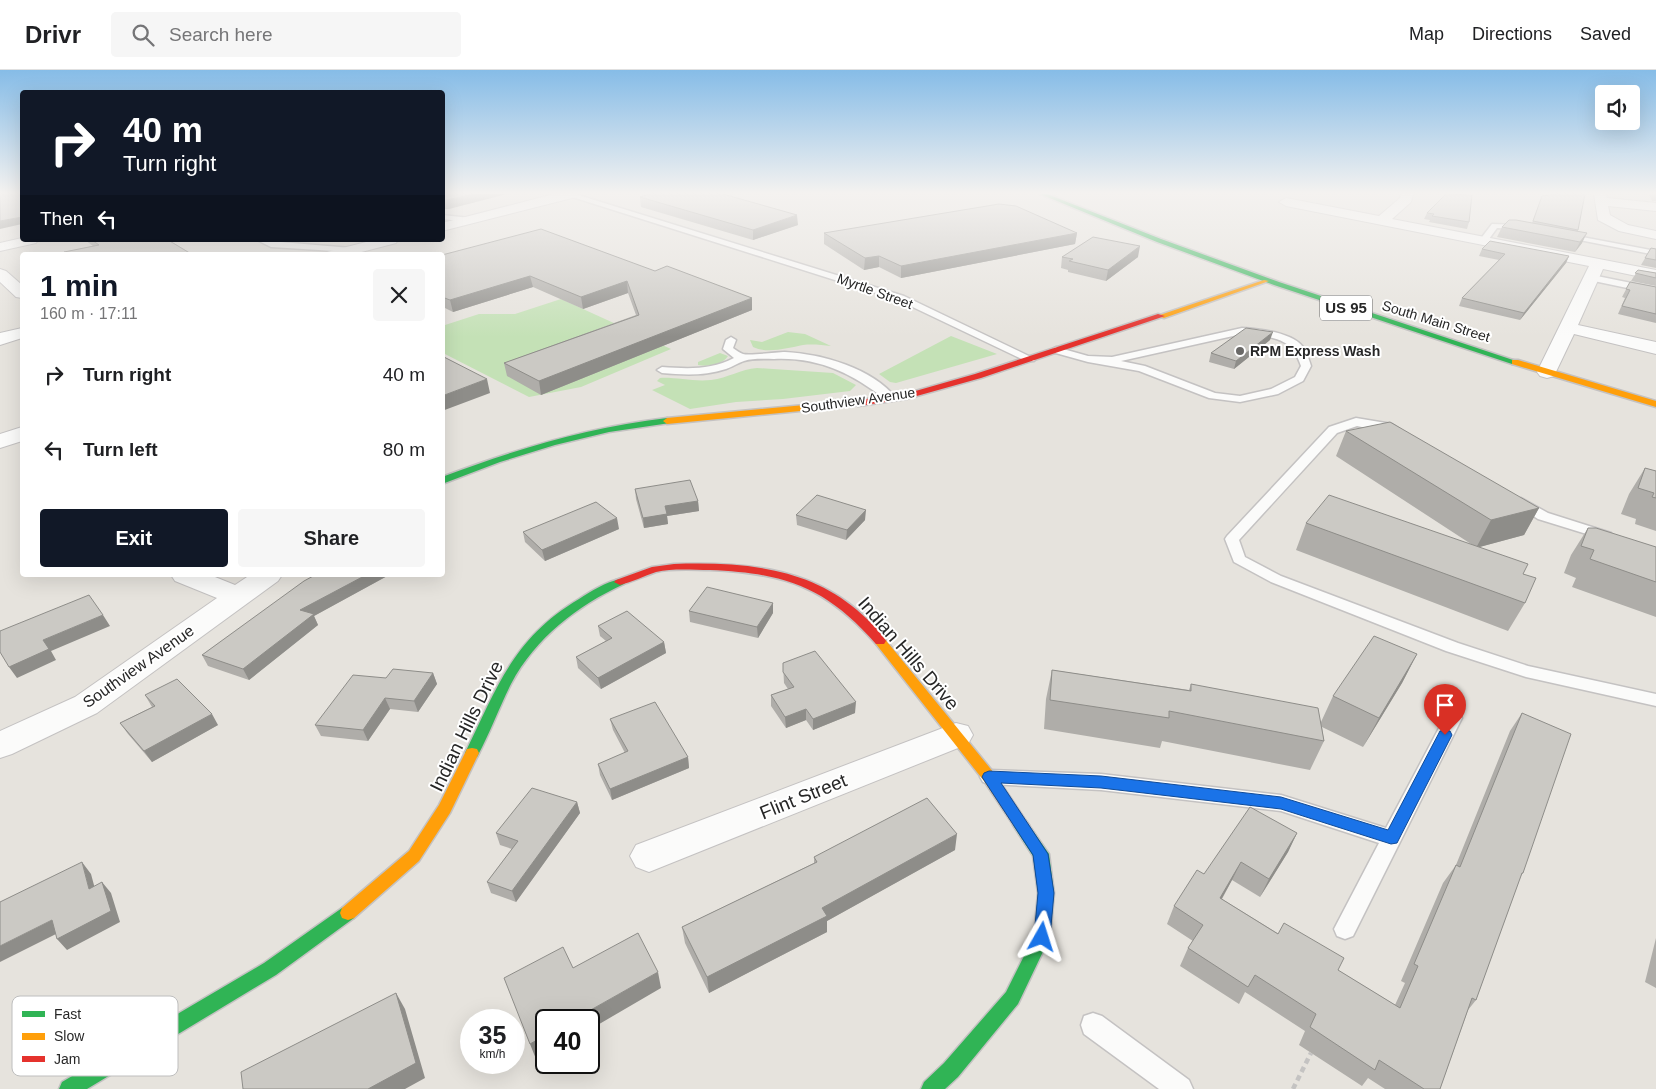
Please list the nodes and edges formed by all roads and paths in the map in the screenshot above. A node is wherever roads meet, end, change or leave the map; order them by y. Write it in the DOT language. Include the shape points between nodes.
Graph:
graph roads {
  1 [pos="21,242"];
  2 [pos="266,242"];
  3 [pos="383,242"];
  4 [pos="722,242"];
  5 [pos="1160,242"];
  6 [pos="1485,242"];
  7 [pos="1595,242"];
  8 [pos="0,246"];
  9 [pos="350,250"];
  10 [pos="343,252"];
  11 [pos="1656,253"];
  12 [pos="1595,271"];
  13 [pos="0,274"];
  14 [pos="1656,275"];
  15 [pos="1266,281"];
  16 [pos="20,291"];
  17 [pos="1656,291"];
  18 [pos="1570,328"];
  19 [pos="20,334"];
  20 [pos="0,339"];
  21 [pos="731,340"];
  22 [pos="1656,348"];
  23 [pos="1056,350"];
  24 [pos="742,358"];
  25 [pos="1030,359"];
  26 [pos="1088,359"];
  27 [pos="1550,366"];
  28 [pos="662,370"];
  29 [pos="890,398"];
  30 [pos="1656,404"];
  31 [pos="20,435"];
  32 [pos="1412,437"];
  33 [pos="0,441"];
  34 [pos="445,480"];
  35 [pos="1510,496"];
  36 [pos="1618,540"];
  37 [pos="191,577"];
  38 [pos="265,577"];
  39 [pos="237,596"];
  40 [pos="1656,700"];
  41 [pos="1454,718"];
  42 [pos="956,735"];
  43 [pos="0,745"];
  44 [pos="989,777"];
  45 [pos="1391,838"];
  46 [pos="649,856"];
  47 [pos="1345,929"];
  48 [pos="178,1024"];
  49 [pos="1093,1025"];
  50 [pos="1311,1053"];
  51 [pos="91,1076"];
  52 [pos="69,1089"];
  53 [pos="932,1089"];
  54 [pos="1180,1089"];
  55 [pos="1293,1089"];
  1 -- 8 [label="street"];
  2 -- 9 [label="lane"];
  3 -- 9 [label="street"];
  4 -- 25 [label="lane, Myrtle Street" via="901,298"];
  5 -- 15 [label="main road, South Main Street / US 95"];
  6 -- 12 [label="street"];
  7 -- 11 [label="lane"];
  9 -- 10 [label="street"];
  12 -- 14 [label="street"];
  12 -- 17 [label="lane"];
  12 -- 18 [label="street"];
  13 -- 16 [label="street"];
  15 -- 23 [label="main road, Southview Avenue"];
  15 -- 27 [label="main road, South Main Street / US 95"];
  18 -- 22 [label="street"];
  18 -- 27 [label="street"];
  19 -- 20 [label="street"];
  21 -- 24 [label="lane" via="728,349"];
  23 -- 25 [label="main road, Southview Avenue"];
  23 -- 26 [label="lane"];
  24 -- 28 [label="lane" via="725,368 703,373"];
  24 -- 29 [label="lane" via="815,358 837,364 875,385"];
  25 -- 29 [label="main road, Southview Avenue"];
  26 -- 26 [label="lane" via="1141,368 1213,396 1240,399 1274,392 1299,380 1306,366 1298,348 1282,338 1242,331 1112,360"];
  27 -- 30 [label="main road, South Main Street / US 95"];
  29 -- 34 [label="main road, Southview Avenue" via="787,411 640,423 577,435"];
  31 -- 33 [label="street"];
  32 -- 40 [label="lane" via="1388,427 1356,422 1333,430 1232,539 1239,559 1276,580 1452,648 1526,671"];
  35 -- 36 [label="lane" via="1543,516"];
  37 -- 39 [label="street"];
  38 -- 39 [label="street, Southview Avenue"];
  39 -- 43 [label="street, Southview Avenue" via="86,705"];
  41 -- 45 [label="lane"];
  42 -- 44 [label="main road, Indian Hills Drive"];
  42 -- 46 [label="street, Flint Street"];
  42 -- 48 [label="main road, Indian Hills Drive" via="872,630 826,592 782,574 732,567 656,570 619,582 593,594 547,627 516,663 445,809 414,856 361,904 270,969"];
  44 -- 45 [label="lane" via="1101,782 1281,803"];
  44 -- 53 [label="main road, Indian Hills Drive" via="1040,854 1046,893 1042,937 1012,998"];
  45 -- 47 [label="lane"];
  49 -- 54 [label="lane"];
  50 -- 55 [label="path"];
  51 -- 52 [label="main road, Indian Hills Drive"];
}
